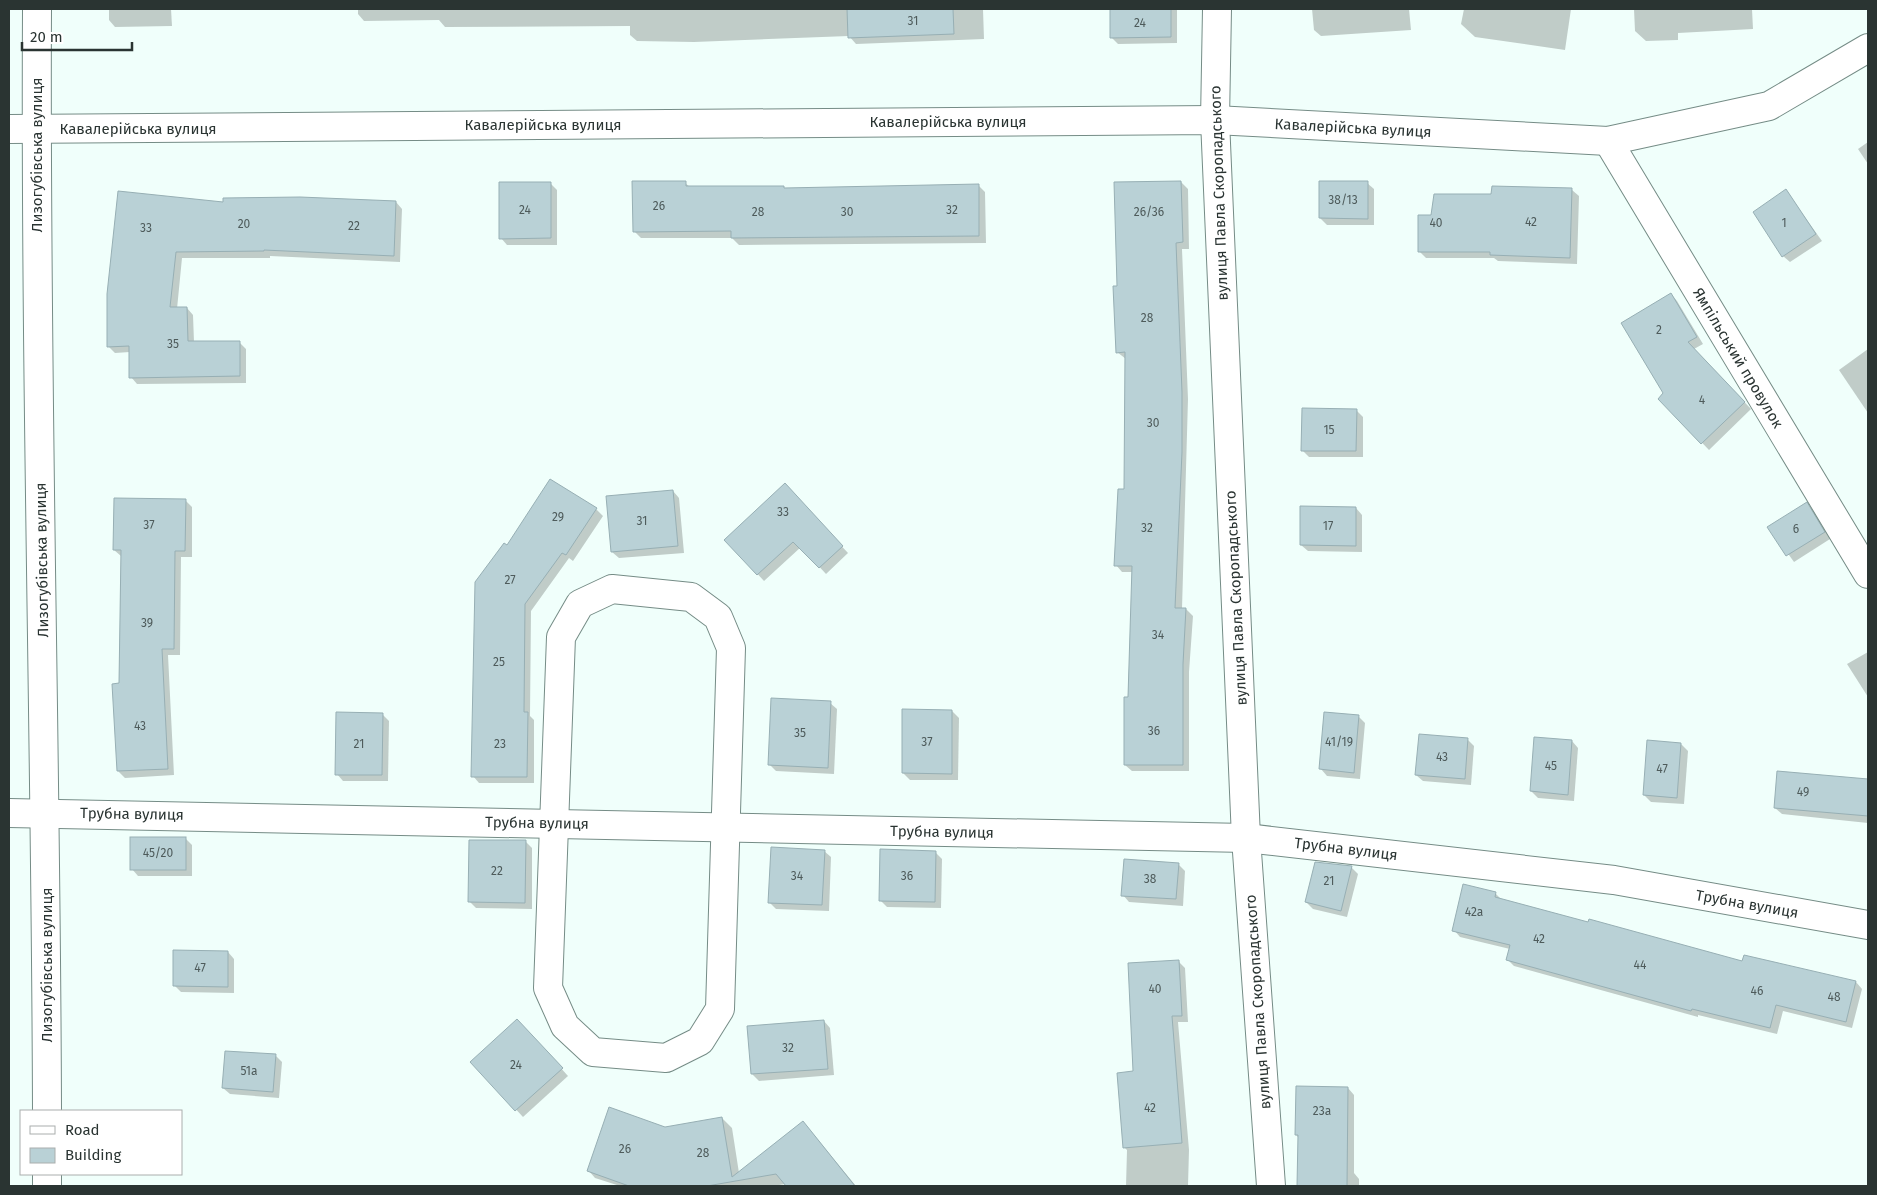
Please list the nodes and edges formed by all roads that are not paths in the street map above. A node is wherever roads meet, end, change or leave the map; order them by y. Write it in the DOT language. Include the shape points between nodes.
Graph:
graph roads {
  1 [pos="37,9"];
  2 [pos="1217,9"];
  3 [pos="1868,48"];
  4 [pos="1215,120"];
  5 [pos="9,129"];
  6 [pos="36,129"];
  7 [pos="1608,141"];
  8 [pos="1868,574"];
  9 [pos="9,812"];
  10 [pos="46,812"];
  11 [pos="553,823"];
  12 [pos="724,827"];
  13 [pos="1246,838"];
  14 [pos="1868,925"];
  15 [pos="47,1110"];
  16 [pos="1271,1186"];
  1 -- 6 [label="street, Лизогубівська вулиця"];
  2 -- 4 [label="street, вулиця Павла Скоропадського"];
  3 -- 7 [label="street, Кавалерійська вулиця" via="1769,106"];
  4 -- 6 [label="street, Кавалерійська вулиця"];
  4 -- 7 [label="street, Кавалерійська вулиця"];
  4 -- 13 [label="street, вулиця Павла Скоропадського"];
  5 -- 6 [label="street, Кавалерійська вулиця"];
  6 -- 10 [label="street, Лизогубівська вулиця"];
  7 -- 8 [label="street, Ямпільський провулок"];
  9 -- 10 [label="street, Трубна вулиця"];
  10 -- 11 [label="street, Трубна вулиця"];
  10 -- 15 [label="street, Лизогубівська вулиця"];
  11 -- 12 [label="street, Трубна вулиця"];
  11 -- 12 [label="street" via="548,988 565,1026 593,1052 666,1058 700,1041 720,1009"];
  11 -- 12 [label="street" via="561,636 580,604 612,589 691,597 718,618 731,648"];
  12 -- 13 [label="street, Трубна вулиця"];
  13 -- 14 [label="street, Трубна вулиця" via="1614,880"];
  13 -- 16 [label="street, вулиця Павла Скоропадського"];
}
